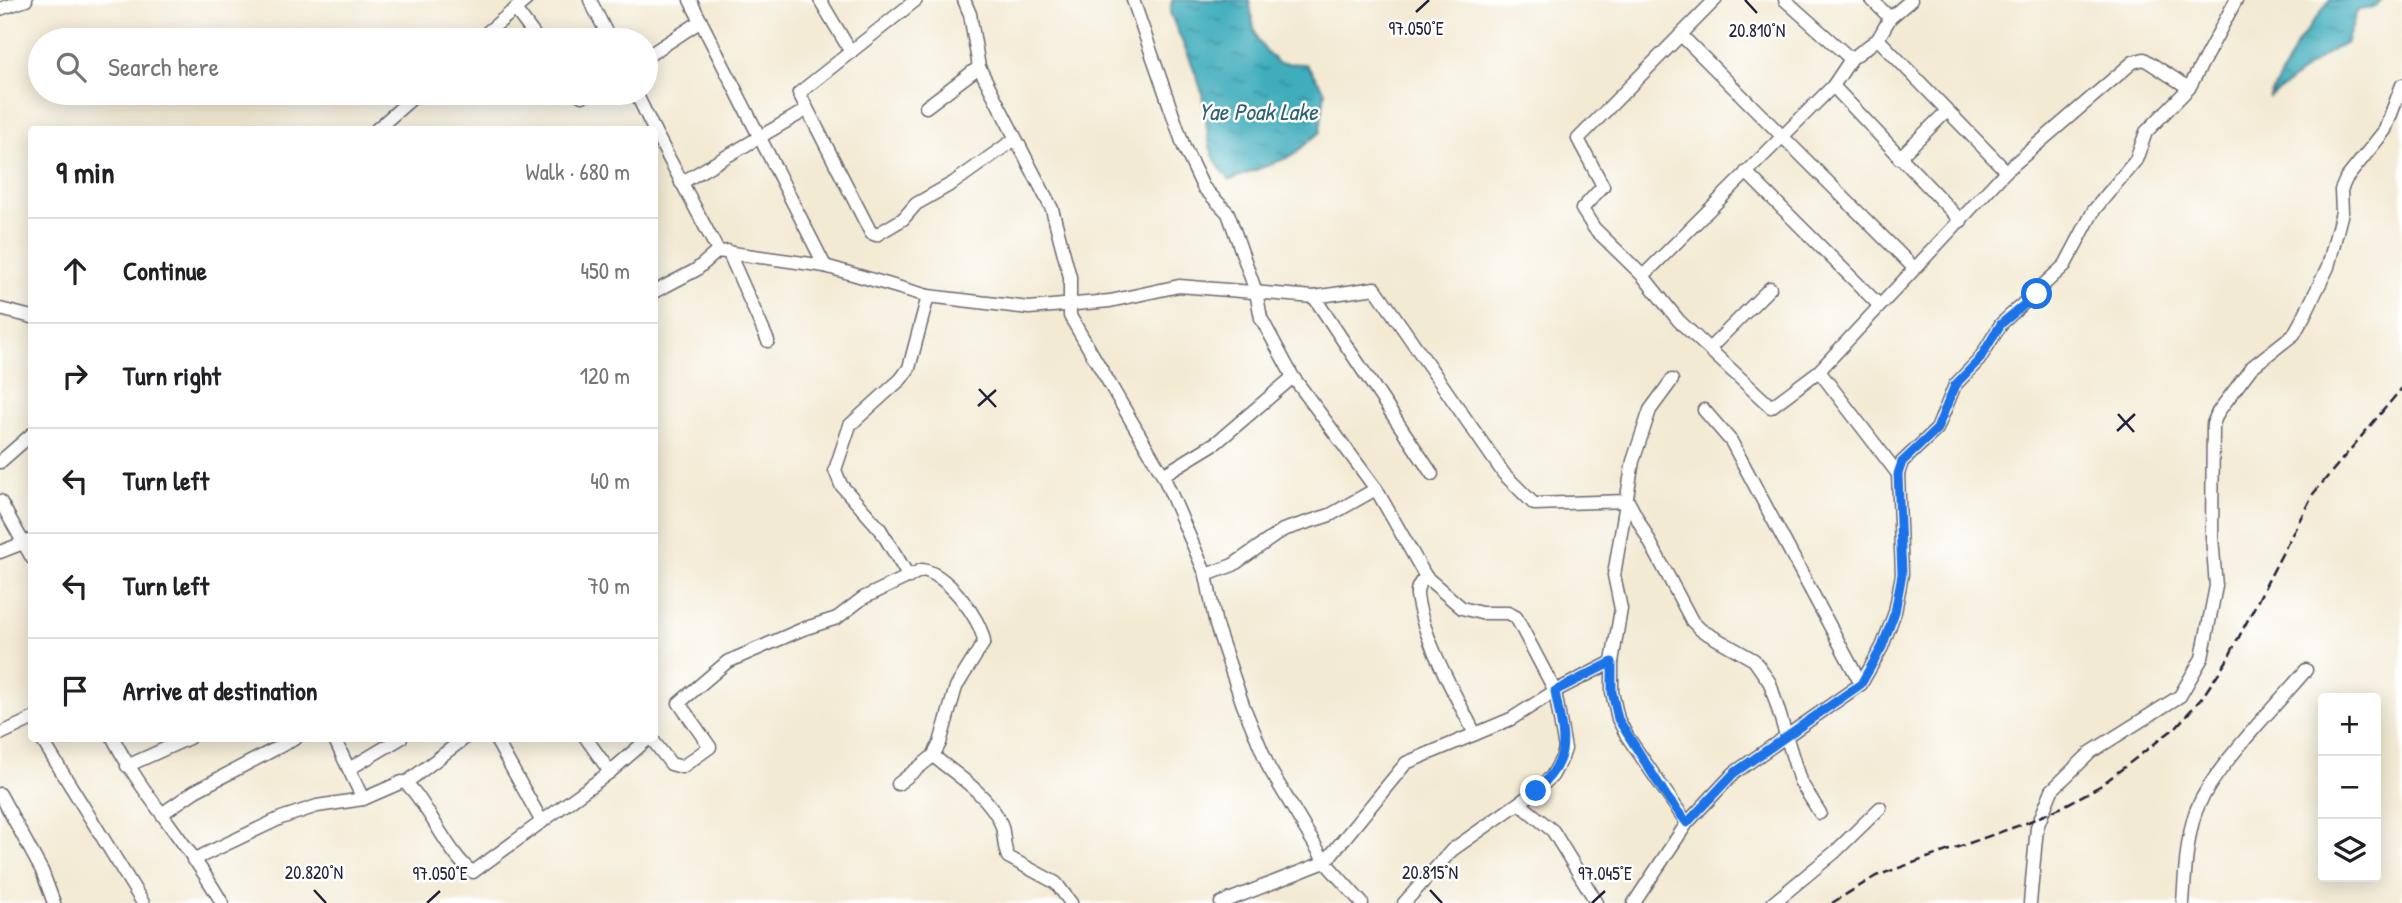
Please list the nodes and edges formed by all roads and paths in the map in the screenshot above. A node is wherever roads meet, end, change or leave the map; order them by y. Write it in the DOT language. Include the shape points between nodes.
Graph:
graph roads {
  1 [pos="26,0"];
  2 [pos="526,0"];
  3 [pos="590,0"];
  4 [pos="690,0"];
  5 [pos="820,0"];
  6 [pos="916,0"];
  7 [pos="964,0"];
  8 [pos="1133,0"];
  9 [pos="1715,0"];
  10 [pos="1785,0"];
  11 [pos="1872,0"];
  12 [pos="1911,0"];
  13 [pos="2236,0"];
  14 [pos="0,9"];
  15 [pos="516,9"];
  16 [pos="1890,18"];
  17 [pos="701,21"];
  18 [pos="493,28"];
  19 [pos="529,28"];
  20 [pos="604,28"];
  21 [pos="1682,36"];
  22 [pos="1878,39"];
  23 [pos="658,49"];
  24 [pos="851,51"];
  25 [pos="1851,59"];
  26 [pos="979,67"];
  27 [pos="2402,85"];
  28 [pos="1833,86"];
  29 [pos="2189,88"];
  30 [pos="404,105"];
  31 [pos="642,105"];
  32 [pos="926,107"];
  33 [pos="806,110"];
  34 [pos="1947,111"];
  35 [pos="381,126"];
  36 [pos="652,126"];
  37 [pos="1782,135"];
  38 [pos="761,136"];
  39 [pos="658,138"];
  40 [pos="1014,139"];
  41 [pos="1899,158"];
  42 [pos="2006,171"];
  43 [pos="1746,172"];
  44 [pos="681,183"];
  45 [pos="1961,221"];
  46 [pos="723,251"];
  47 [pos="825,266"];
  48 [pos="1914,268"];
  49 [pos="1643,276"];
  50 [pos="1770,288"];
  51 [pos="658,290"];
  52 [pos="1256,292"];
  53 [pos="928,296"];
  54 [pos="1314,297"];
  55 [pos="1072,303"];
  56 [pos="1879,305"];
  57 [pos="0,309"];
  58 [pos="28,316"];
  59 [pos="768,341"];
  60 [pos="1710,348"];
  61 [pos="1819,371"];
  62 [pos="1293,377"];
  63 [pos="1672,380"];
  64 [pos="1704,410"];
  65 [pos="28,438"];
  66 [pos="0,462"];
  67 [pos="1432,474"];
  68 [pos="1898,474"];
  69 [pos="1163,475"];
  70 [pos="1376,489"];
  71 [pos="0,501"];
  72 [pos="1628,501"];
  73 [pos="28,541"];
  74 [pos="0,552"];
  75 [pos="1206,575"];
  76 [pos="908,577"];
  77 [pos="1426,577"];
  78 [pos="1612,662"];
  79 [pos="2306,670"];
  80 [pos="1861,684"];
  81 [pos="1555,691"];
  82 [pos="28,722"];
  83 [pos="0,734"];
  84 [pos="1475,734"];
  85 [pos="1786,736"];
  86 [pos="43,742"];
  87 [pos="115,742"];
  88 [pos="180,742"];
  89 [pos="288,742"];
  90 [pos="336,742"];
  91 [pos="394,742"];
  92 [pos="460,742"];
  93 [pos="497,742"];
  94 [pos="589,742"];
  95 [pos="645,742"];
  96 [pos="654,742"];
  97 [pos="933,756"];
  98 [pos="127,766"];
  99 [pos="349,769"];
  100 [pos="610,772"];
  101 [pos="407,782"];
  102 [pos="898,784"];
  103 [pos="0,794"];
  104 [pos="363,799"];
  105 [pos="1519,803"];
  106 [pos="1880,808"];
  107 [pos="163,813"];
  108 [pos="1820,813"];
  109 [pos="542,821"];
  110 [pos="1687,823"];
  111 [pos="193,860"];
  112 [pos="1325,862"];
  113 [pos="219,902"];
  114 [pos="54,903"];
  115 [pos="143,903"];
  116 [pos="1071,903"];
  117 [pos="1221,903"];
  118 [pos="1362,903"];
  119 [pos="1404,903"];
  120 [pos="1597,903"];
  121 [pos="1634,903"];
  122 [pos="1773,903"];
  123 [pos="2030,903"];
  124 [pos="2183,903"];
  1 -- 14 [label="street"];
  2 -- 15 [label="street"];
  3 -- 20 [label="street"];
  4 -- 17 [label="street"];
  5 -- 24 [label="street"];
  6 -- 24 [label="street"];
  7 -- 26 [label="street"];
  8 -- 52 [label="street" via="1184,147 1203,187 1228,213"];
  9 -- 21 [label="street"];
  10 -- 25 [label="street"];
  11 -- 16 [label="street"];
  12 -- 16 [label="street"];
  13 -- 29 [label="street"];
  15 -- 18 [label="street"];
  15 -- 19 [label="street"];
  16 -- 22 [label="street"];
  17 -- 23 [label="street"];
  17 -- 38 [label="street"];
  21 -- 37 [label="street"];
  21 -- 49 [label="street" via="1578,139 1603,186 1581,209"];
  22 -- 25 [label="street"];
  22 -- 34 [label="street"];
  24 -- 33 [label="street" via="801,89 799,98"];
  25 -- 28 [label="street"];
  26 -- 32 [label="street"];
  26 -- 40 [label="street"];
  27 -- 123 [label="street" via="2385,130 2341,190 2342,212 2328,267 2294,334 2252,367 2213,424 2216,586 2202,658 2180,696 2091,752 2052,790 2037,827"];
  28 -- 37 [label="street"];
  28 -- 41 [label="street"];
  29 -- 42 [label="street" via="2144,59 2133,62"];
  29 -- 68 [label="street" via="2152,123 2136,159 2094,210 2065,265 2001,324 1979,360 1955,385 1937,429 1902,462"];
  30 -- 35 [label="street"];
  31 -- 36 [label="street"];
  33 -- 38 [label="street"];
  33 -- 40 [label="street" via="874,235"];
  34 -- 41 [label="street"];
  34 -- 42 [label="street"];
  37 -- 43 [label="street"];
  37 -- 48 [label="street"];
  38 -- 44 [label="street"];
  38 -- 47 [label="street"];
  39 -- 44 [label="street"];
  40 -- 55 [label="street" via="1052,209"];
  41 -- 45 [label="street"];
  42 -- 45 [label="street"];
  43 -- 49 [label="street"];
  43 -- 56 [label="street"];
  44 -- 46 [label="street"];
  45 -- 48 [label="street"];
  46 -- 47 [label="street"];
  46 -- 51 [label="street"];
  46 -- 59 [label="street"];
  47 -- 53 [label="street"];
  48 -- 56 [label="street"];
  49 -- 60 [label="street" via="1679,321"];
  50 -- 60 [label="street"];
  52 -- 54 [label="street"];
  52 -- 55 [label="street" via="1179,286 1110,301"];
  52 -- 62 [label="street" via="1261,318"];
  53 -- 55 [label="street" via="1029,308"];
  53 -- 76 [label="street" via="909,368 850,425 835,470 841,485 880,529"];
  54 -- 67 [label="street"];
  54 -- 72 [label="street" via="1372,287 1379,291 1504,474 1527,500 1534,504"];
  55 -- 69 [label="street" via="1070,316"];
  56 -- 61 [label="street"];
  57 -- 58 [label="street"];
  60 -- 61 [label="street" via="1771,407"];
  61 -- 68 [label="street"];
  62 -- 69 [label="street" via="1217,442"];
  62 -- 70 [label="street"];
  63 -- 72 [label="street" via="1650,410 1633,461"];
  64 -- 80 [label="street" via="1731,441"];
  65 -- 66 [label="street"];
  68 -- 80 [label="street" via="1900,587 1882,647"];
  69 -- 75 [label="street"];
  70 -- 75 [label="street" via="1330,515 1283,530 1233,565"];
  70 -- 77 [label="street"];
  71 -- 73 [label="street"];
  72 -- 78 [label="street" via="1614,575 1621,609"];
  72 -- 85 [label="street" via="1692,621 1754,660 1761,670"];
  73 -- 74 [label="street"];
  75 -- 112 [label="street" via="1216,625 1269,768"];
  76 -- 96 [label="street" via="863,597 837,618 727,662 682,700 680,706 706,740 708,751 676,767"];
  76 -- 97 [label="street" via="922,570 940,576 983,634 982,649 956,687"];
  77 -- 81 [label="street" via="1462,608 1516,617"];
  77 -- 84 [label="street" via="1417,595 1424,621"];
  78 -- 81 [label="street"];
  78 -- 110 [label="street" via="1618,719"];
  79 -- 124 [label="street" via="2211,782 2195,814 2186,853"];
  80 -- 85 [label="street"];
  81 -- 84 [label="street" via="1511,719"];
  81 -- 105 [label="street" via="1565,749 1552,776"];
  82 -- 83 [label="street"];
  84 -- 112 [label="street" via="1406,763"];
  85 -- 108 [label="street" via="1800,781"];
  85 -- 110 [label="street" via="1734,773"];
  86 -- 115 [label="street"];
  87 -- 98 [label="street"];
  88 -- 98 [label="street"];
  89 -- 107 [label="street"];
  90 -- 99 [label="street"];
  91 -- 99 [label="street"];
  92 -- 101 [label="street"];
  93 -- 109 [label="street"];
  94 -- 100 [label="street"];
  95 -- 100 [label="street"];
  97 -- 102 [label="street"];
  97 -- 116 [label="street" via="994,811 1002,825 1008,857 1056,883"];
  98 -- 107 [label="street"];
  99 -- 104 [label="street"];
  100 -- 109 [label="street"];
  101 -- 104 [label="street"];
  101 -- 109 [label="street" via="473,872"];
  103 -- 114 [label="street"];
  104 -- 111 [label="street" via="317,806 281,818"];
  105 -- 119 [label="street" via="1452,850"];
  105 -- 120 [label="street" via="1553,831"];
  106 -- 122 [label="street"];
  107 -- 111 [label="street"];
  110 -- 121 [label="street"];
  111 -- 113 [label="street"];
  112 -- 117 [label="street"];
  112 -- 118 [label="street"];
}
